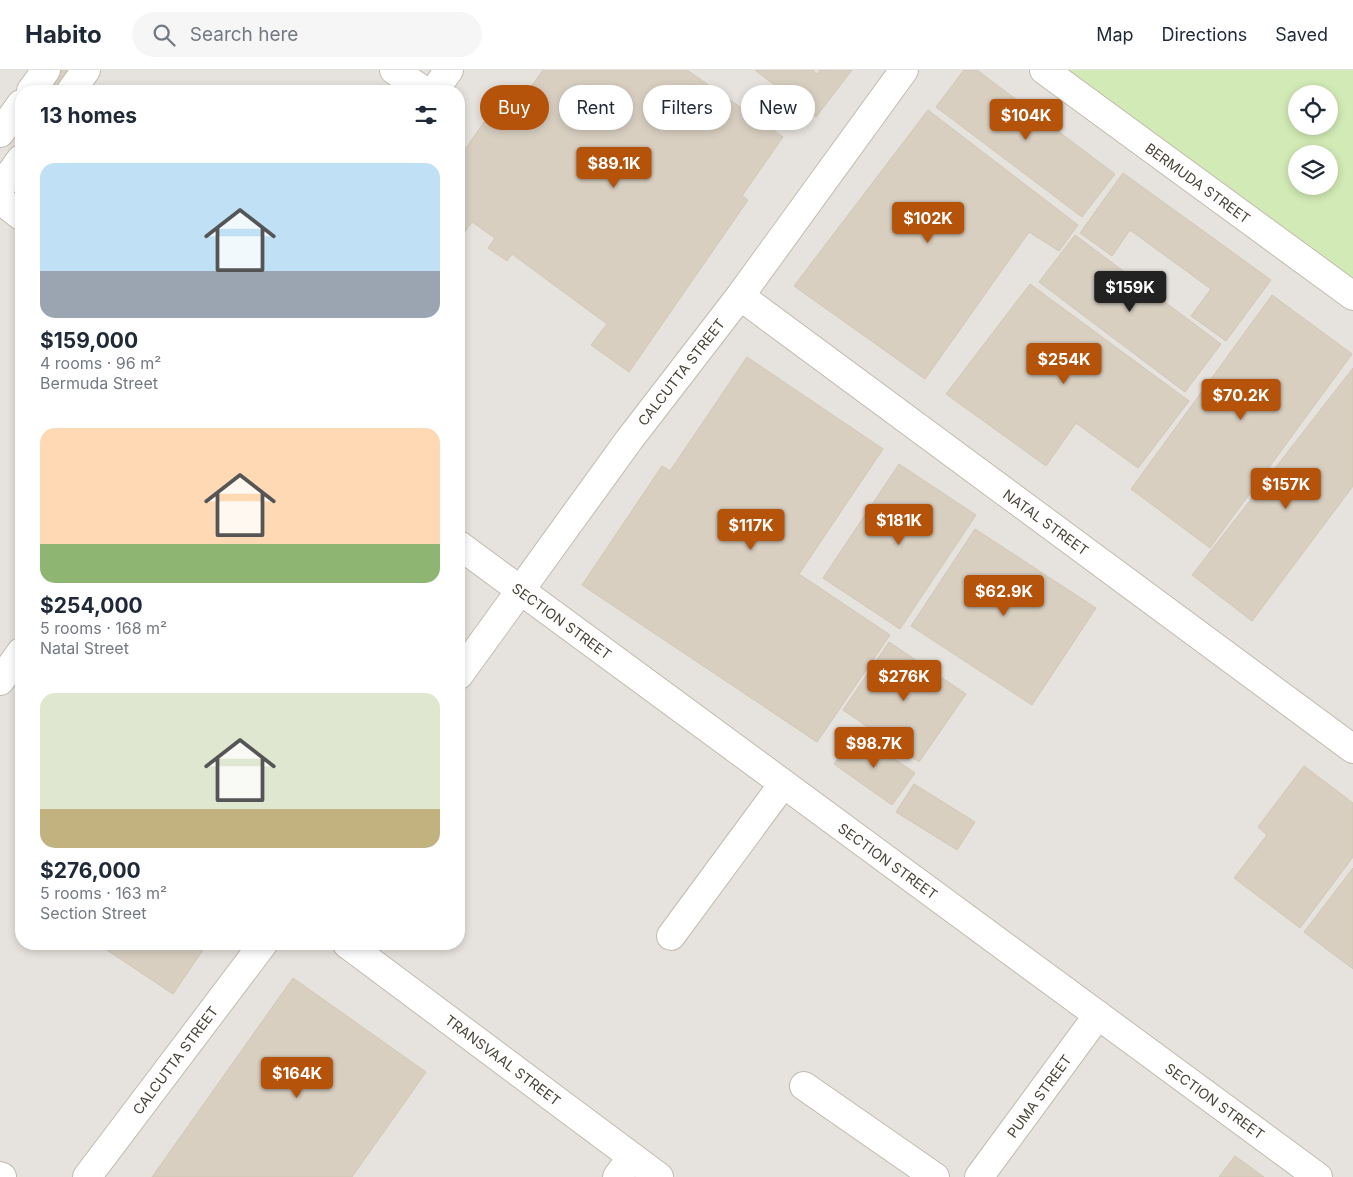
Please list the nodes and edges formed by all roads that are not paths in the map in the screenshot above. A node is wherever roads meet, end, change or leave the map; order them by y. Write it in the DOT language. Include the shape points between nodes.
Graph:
graph roads {
  1 [pos="46,70"];
  2 [pos="86,70"];
  3 [pos="394,70"];
  4 [pos="449,70"];
  5 [pos="904,70"];
  6 [pos="1044,70"];
  7 [pos="35,85"];
  8 [pos="75,85"];
  9 [pos="415,85"];
  10 [pos="438,85"];
  11 [pos="15,113"];
  12 [pos="0,134"];
  13 [pos="15,167"];
  14 [pos="0,188"];
  15 [pos="0,200"];
  16 [pos="15,211"];
  17 [pos="740,296"];
  18 [pos="1353,296"];
  19 [pos="465,550"];
  20 [pos="520,591"];
  21 [pos="15,660"];
  22 [pos="465,667"];
  23 [pos="0,680"];
  24 [pos="1353,749"];
  25 [pos="783,784"];
  26 [pos="671,936"];
  27 [pos="258,950"];
  28 [pos="354,950"];
  29 [pos="1098,1015"];
  30 [pos="804,1086"];
  31 [pos="625,1167"];
  32 [pos="87,1177"];
  33 [pos="659,1177"];
  34 [pos="935,1177"];
  35 [pos="979,1177"];
  36 [pos="1318,1177"];
  1 -- 7 [label="street"];
  2 -- 8 [label="street"];
  3 -- 9 [label="street"];
  4 -- 10 [label="street"];
  5 -- 17 [label="street, CALCUTTA STREET"];
  6 -- 18 [label="street, BERMUDA STREET"];
  11 -- 12 [label="street"];
  13 -- 14 [label="street"];
  15 -- 16 [label="street"];
  17 -- 20 [label="street, CALCUTTA STREET" via="629,440"];
  17 -- 24 [label="street, NATAL STREET"];
  19 -- 20 [label="street, SECTION STREET"];
  20 -- 22 [label="street, CALCUTTA STREET"];
  20 -- 25 [label="street, SECTION STREET"];
  21 -- 23 [label="street"];
  25 -- 26 [label="street"];
  25 -- 29 [label="street, SECTION STREET"];
  27 -- 32 [label="street, CALCUTTA STREET"];
  28 -- 31 [label="street, TRANSVAAL STREET"];
  29 -- 35 [label="street, PUMA STREET"];
  29 -- 36 [label="street, SECTION STREET"];
  30 -- 34 [label="street"];
  31 -- 33 [label="street, TRANSVAAL STREET"];
}
